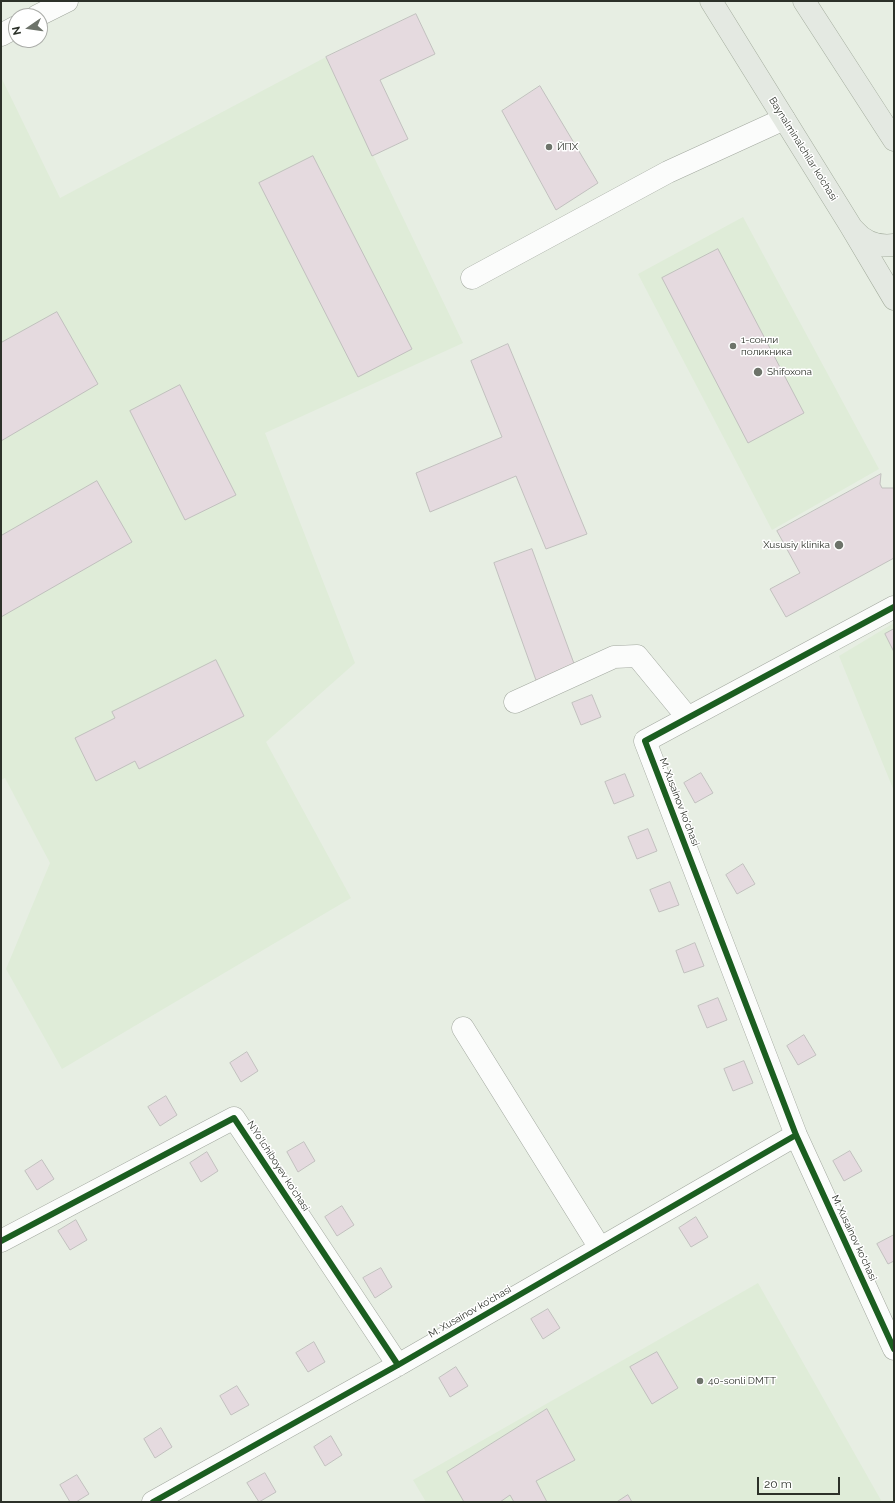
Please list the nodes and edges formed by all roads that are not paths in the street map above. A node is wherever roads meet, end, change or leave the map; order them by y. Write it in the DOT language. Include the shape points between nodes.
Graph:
graph roads {
  1 [pos="67,1"];
  2 [pos="712,1"];
  3 [pos="804,1"];
  4 [pos="48,10"];
  5 [pos="784,119"];
  6 [pos="894,140"];
  7 [pos="850,225"];
  8 [pos="894,244"];
  9 [pos="472,278"];
  10 [pos="894,299"];
  11 [pos="894,607"];
  12 [pos="515,702"];
  13 [pos="688,718"];
  14 [pos="463,1028"];
  15 [pos="796,1135"];
  16 [pos="1,1241"];
  17 [pos="600,1248"];
  18 [pos="894,1349"];
  19 [pos="398,1365"];
  20 [pos="153,1502"];
  1 -- 4 [label="street"];
  2 -- 5 [label="main road, Baynalminalchilar ko’chasi"];
  3 -- 6 [label="main road"];
  5 -- 7 [label="main road, Baynalminalchilar ko’chasi"];
  5 -- 9 [label="street" via="668,172"];
  7 -- 8 [label="main road" via="859,236 872,244"];
  7 -- 10 [label="main road, Baynalminalchilar ko’chasi"];
  11 -- 13 [label="street, M. Xusainov ko'chasi"];
  12 -- 13 [label="street" via="614,657 637,656"];
  13 -- 15 [label="street, M. Xusainov ko'chasi" via="645,741"];
  14 -- 17 [label="street"];
  15 -- 17 [label="street, M. Xusainov ko'chasi"];
  15 -- 18 [label="street, M. Xusainov ko'chasi"];
  16 -- 19 [label="street, N.Yo'lchiboyev ko'chasi" via="234,1118"];
  17 -- 19 [label="street, M. Xusainov ko'chasi"];
  19 -- 20 [label="street, M. Xusainov ko'chasi"];
}
